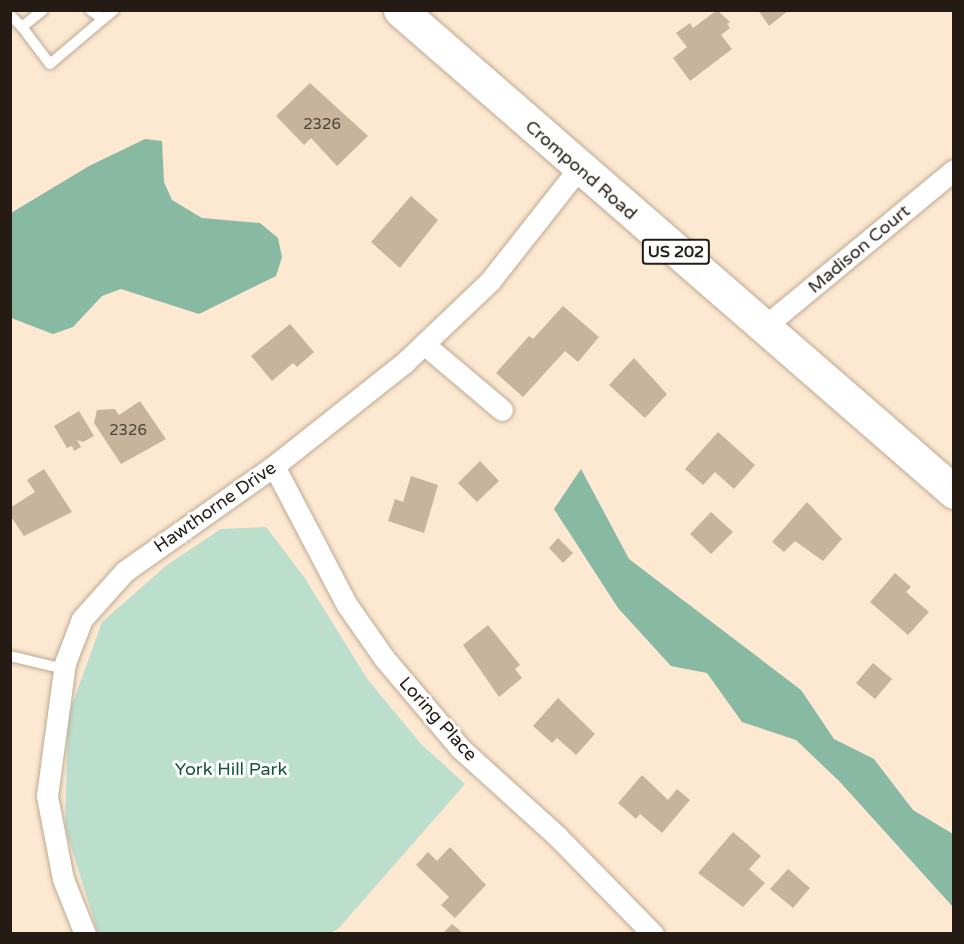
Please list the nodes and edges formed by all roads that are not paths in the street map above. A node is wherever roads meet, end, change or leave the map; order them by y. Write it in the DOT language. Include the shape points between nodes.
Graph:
graph roads {
  1 [pos="43,10"];
  2 [pos="90,10"];
  3 [pos="114,10"];
  4 [pos="400,10"];
  5 [pos="10,15"];
  6 [pos="103,19"];
  7 [pos="22,27"];
  8 [pos="578,169"];
  9 [pos="954,170"];
  10 [pos="764,327"];
  11 [pos="424,344"];
  12 [pos="501,410"];
  13 [pos="274,466"];
  14 [pos="954,492"];
  15 [pos="10,656"];
  16 [pos="64,669"];
  17 [pos="84,933"];
  18 [pos="653,933"];
  1 -- 7 [label="lane"];
  2 -- 6 [label="lane"];
  3 -- 6 [label="lane"];
  4 -- 8 [label="highway, Crompond Road / US 202"];
  5 -- 7 [label="lane"];
  6 -- 7 [label="lane" via="50,64"];
  8 -- 10 [label="highway, Crompond Road / US 202"];
  8 -- 11 [label="street, Hawthorne Drive" via="490,280"];
  9 -- 10 [label="street, Madison Court"];
  10 -- 14 [label="highway, Crompond Road / US 202"];
  11 -- 12 [label="street"];
  11 -- 13 [label="street, Hawthorne Drive"];
  13 -- 16 [label="street, Hawthorne Drive" via="125,571 82,619"];
  13 -- 18 [label="street, Loring Place" via="347,605 384,658 460,748 557,836"];
  15 -- 16 [label="lane"];
  16 -- 17 [label="street, Hawthorne Drive" via="47,796 63,879"];
}
